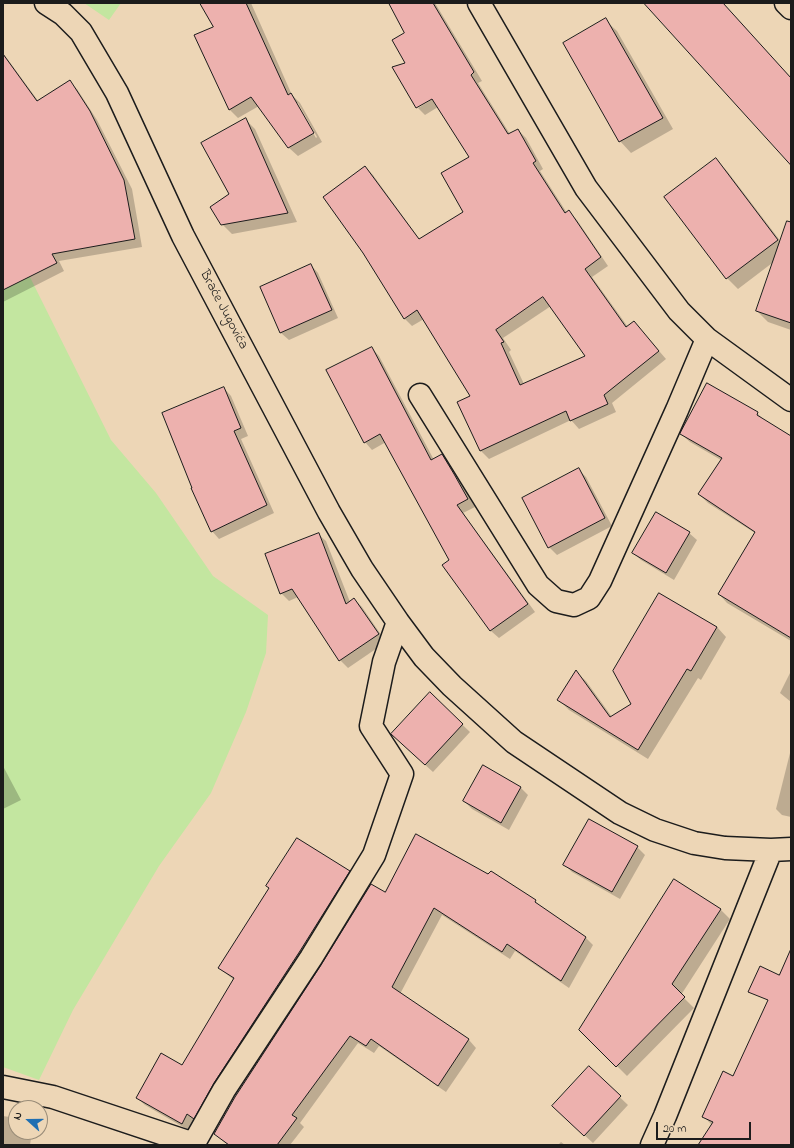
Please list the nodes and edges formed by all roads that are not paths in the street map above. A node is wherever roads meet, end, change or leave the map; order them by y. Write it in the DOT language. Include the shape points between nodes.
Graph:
graph roads {
  1 [pos="46,3"];
  2 [pos="479,3"];
  3 [pos="786,3"];
  4 [pos="791,8"];
  5 [pos="708,339"];
  6 [pos="420,395"];
  7 [pos="791,400"];
  8 [pos="398,622"];
  9 [pos="781,849"];
  10 [pos="3,1087"];
  11 [pos="194,1144"];
  12 [pos="652,1145"];
  1 -- 8 [label="street, Braće Jugovića" via="63,14 81,32 117,93 183,236 325,505 362,569"];
  2 -- 5 [label="street" via="586,188 679,311"];
  3 -- 4 [label="street"];
  5 -- 6 [label="street" via="600,581 589,598 574,605 556,601 538,585"];
  5 -- 7 [label="street"];
  8 -- 9 [label="street, Braće Jugovića" via="424,657 452,686 514,742 620,813 655,830 694,844 725,848"];
  8 -- 11 [label="street" via="384,662 371,726 402,774 374,855 311,958 224,1090"];
  9 -- 12 [label="street"];
  10 -- 11 [label="street" via="53,1097"];
}
